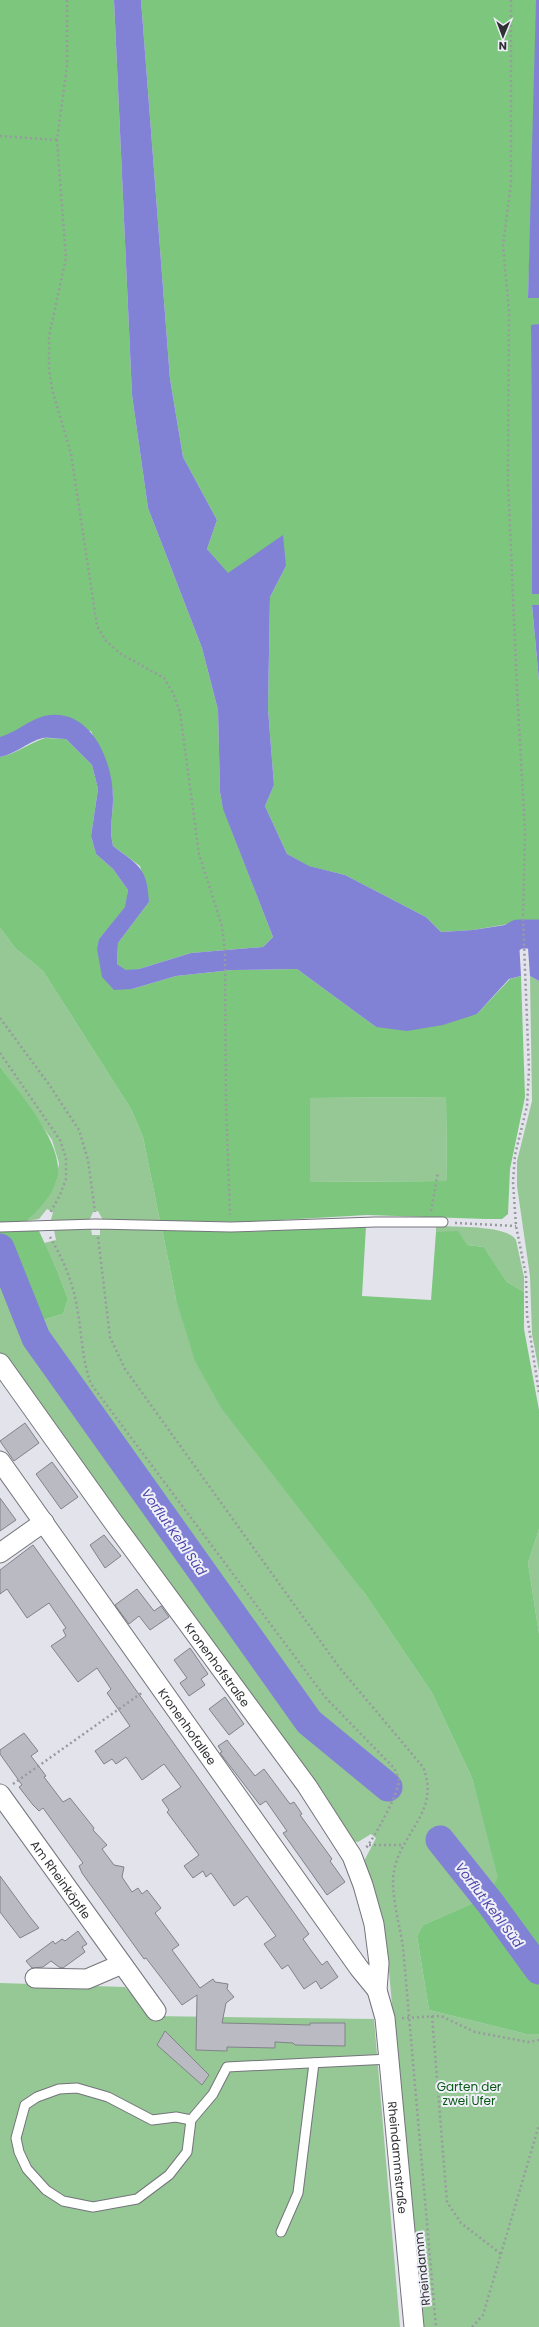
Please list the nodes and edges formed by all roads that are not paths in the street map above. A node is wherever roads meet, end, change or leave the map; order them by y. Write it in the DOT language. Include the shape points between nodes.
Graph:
graph roads {
  1 [pos="443,1222"];
  2 [pos="1,1227"];
  3 [pos="0,1363"];
  4 [pos="0,1461"];
  5 [pos="44,1522"];
  6 [pos="0,1553"];
  7 [pos="3,1792"];
  8 [pos="122,1964"];
  9 [pos="35,1978"];
  10 [pos="377,1990"];
  11 [pos="156,2011"];
  12 [pos="390,2060"];
  13 [pos="314,2063"];
  14 [pos="191,2120"];
  15 [pos="280,2232"];
  16 [pos="414,2327"];
  1 -- 2 [label="lane" via="231,1228 96,1224"];
  3 -- 10 [label="street, Kronenhofstraße" via="307,1786 352,1856 374,1924 379,1963"];
  4 -- 5 [label="street, Kronenhofallee"];
  5 -- 6 [label="street"];
  5 -- 10 [label="street, Kronenhofallee" via="155,1683"];
  7 -- 8 [label="street, Am Rheinköpfle"];
  8 -- 9 [label="street" via="87,1979"];
  8 -- 11 [label="street, Am Rheinköpfle"];
  10 -- 12 [label="street, Rheindammstraße" via="385,2018"];
  12 -- 13 [label="lane"];
  12 -- 16 [label="street, Rheindammstraße"];
  13 -- 14 [label="lane" via="227,2067 213,2094"];
  13 -- 15 [label="lane" via="298,2193"];
  14 -- 14 [label="lane" via="187,2152 169,2175 138,2199 93,2207 63,2201 46,2190 27,2169 16,2138 25,2105 37,2097 77,2088 108,2097 152,2120 176,2117"];
}
